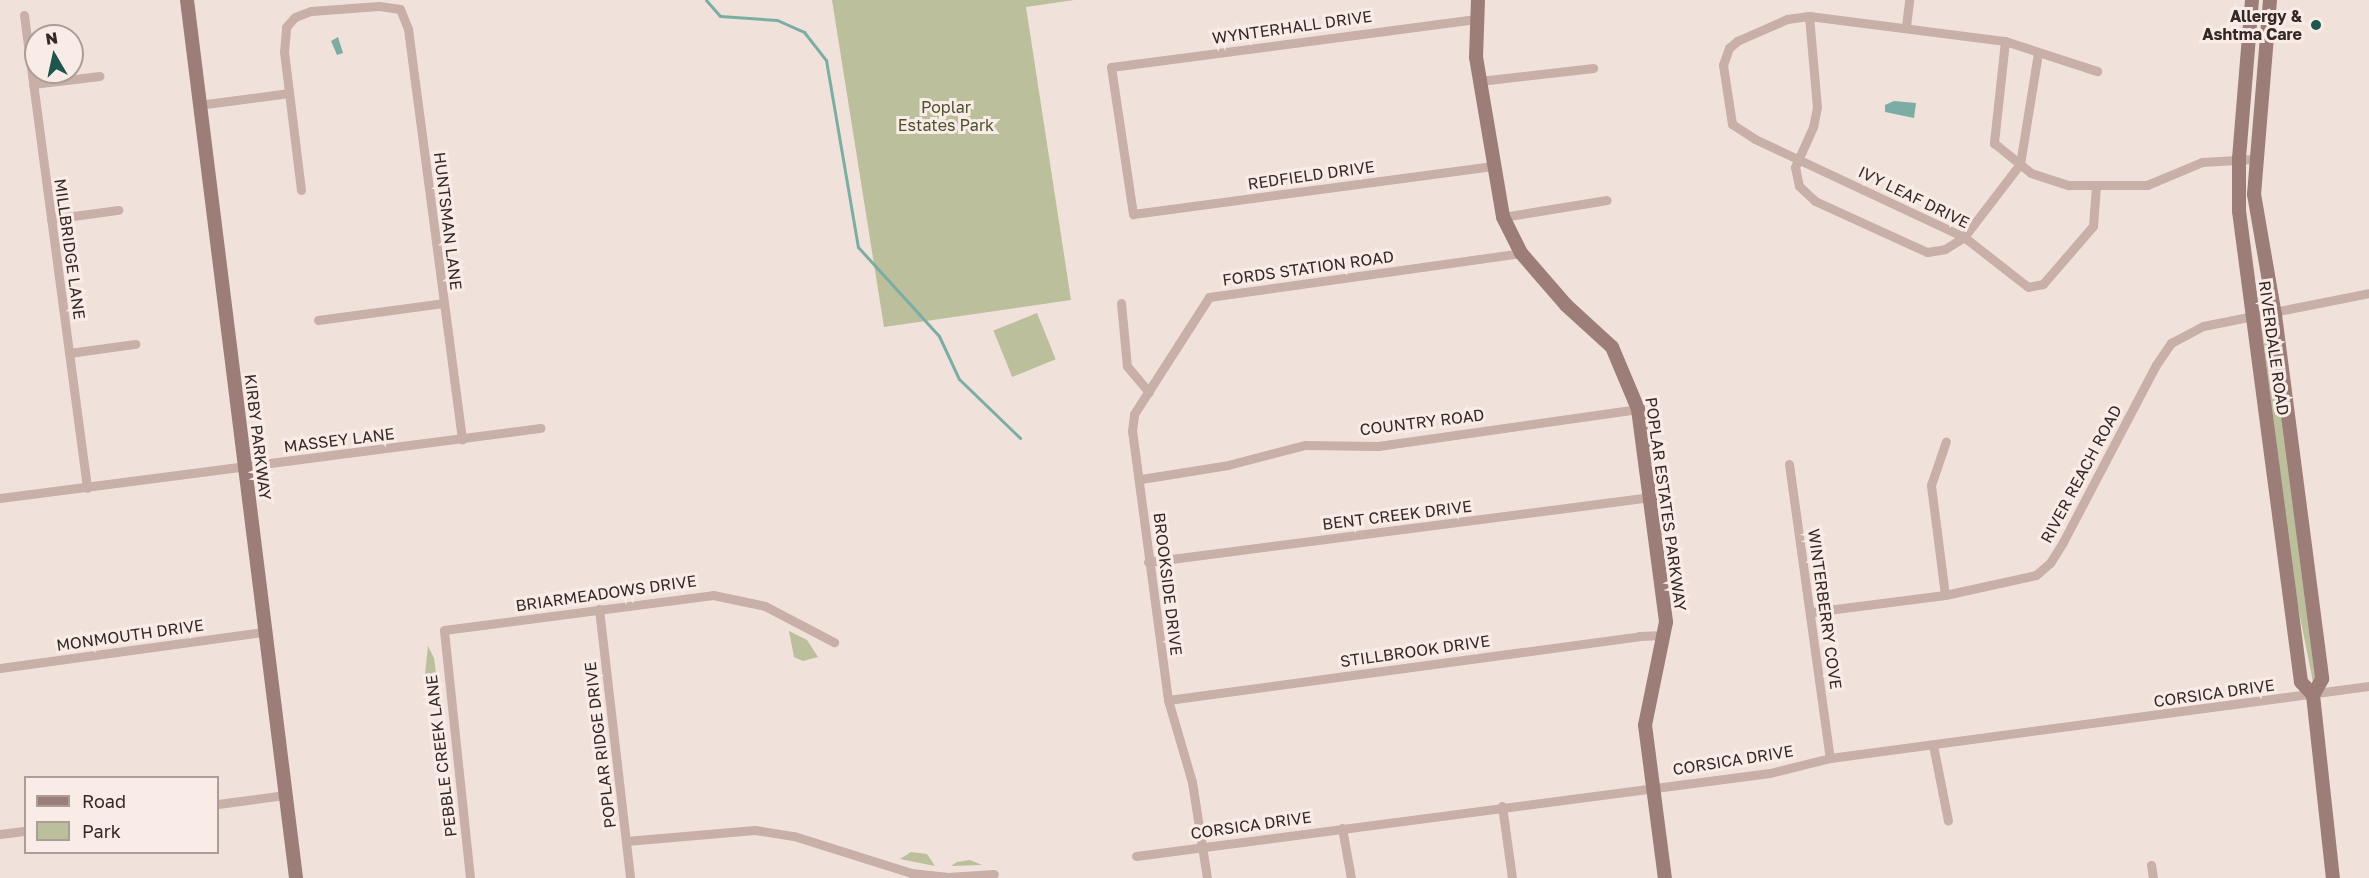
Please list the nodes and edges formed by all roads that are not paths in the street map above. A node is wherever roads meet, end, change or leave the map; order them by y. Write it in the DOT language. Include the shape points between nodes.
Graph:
graph roads {
  1 [pos="187,0"];
  2 [pos="1478,0"];
  3 [pos="1908,0"];
  4 [pos="2252,0"];
  5 [pos="2270,0"];
  6 [pos="24,15"];
  7 [pos="1809,16"];
  8 [pos="1476,19"];
  9 [pos="25,24"];
  10 [pos="1906,26"];
  11 [pos="2005,41"];
  12 [pos="2038,52"];
  13 [pos="1593,68"];
  14 [pos="2097,71"];
  15 [pos="100,76"];
  16 [pos="84,78"];
  17 [pos="1479,81"];
  18 [pos="33,84"];
  19 [pos="289,93"];
  20 [pos="198,105"];
  21 [pos="1799,157"];
  22 [pos="2239,158"];
  23 [pos="2254,159"];
  24 [pos="2020,164"];
  25 [pos="1493,166"];
  26 [pos="2096,186"];
  27 [pos="301,189"];
  28 [pos="1607,200"];
  29 [pos="118,210"];
  30 [pos="1133,214"];
  31 [pos="1503,217"];
  32 [pos="51,219"];
  33 [pos="1964,237"];
  34 [pos="1521,253"];
  35 [pos="2369,293"];
  36 [pos="443,303"];
  37 [pos="1121,303"];
  38 [pos="2275,315"];
  39 [pos="2253,319"];
  40 [pos="318,320"];
  41 [pos="135,344"];
  42 [pos="69,353"];
  43 [pos="1149,392"];
  44 [pos="1638,410"];
  45 [pos="540,428"];
  46 [pos="462,439"];
  47 [pos="1946,441"];
  48 [pos="1789,464"];
  49 [pos="246,467"];
  50 [pos="1141,479"];
  51 [pos="87,488"];
  52 [pos="1651,497"];
  53 [pos="0,498"];
  54 [pos="1148,562"];
  55 [pos="1945,595"];
  56 [pos="599,609"];
  57 [pos="1812,612"];
  58 [pos="444,630"];
  59 [pos="264,632"];
  60 [pos="1665,635"];
  61 [pos="834,642"];
  62 [pos="0,668"];
  63 [pos="2369,686"];
  64 [pos="2313,695"];
  65 [pos="1168,700"];
  66 [pos="1933,745"];
  67 [pos="1830,758"];
  68 [pos="1652,787"];
  69 [pos="285,795"];
  70 [pos="219,804"];
  71 [pos="1502,806"];
  72 [pos="1948,821"];
  73 [pos="1342,828"];
  74 [pos="24,831"];
  75 [pos="0,834"];
  76 [pos="626,841"];
  77 [pos="1202,847"];
  78 [pos="1136,856"];
  79 [pos="2151,865"];
  80 [pos="994,874"];
  81 [pos="929,877"];
  82 [pos="296,878"];
  83 [pos="470,878"];
  84 [pos="630,878"];
  85 [pos="1207,878"];
  86 [pos="1351,878"];
  87 [pos="1512,878"];
  88 [pos="1665,878"];
  89 [pos="2153,878"];
  90 [pos="2333,878"];
  1 -- 20 [label="main road, KIRBY PARKWAY"];
  2 -- 8 [label="main road, POPLAR ESTATES PARKWAY"];
  3 -- 10 [label="street"];
  4 -- 22 [label="main road, RIVERDALE ROAD"];
  5 -- 23 [label="main road, RIVERDALE ROAD"];
  6 -- 9 [label="street, MILLBRIDGE LANE"];
  7 -- 10 [label="street"];
  7 -- 21 [label="street" via="1817,107 1813,127"];
  7 -- 21 [label="street, IVY LEAF DRIVE" via="1787,19 1733,44 1726,54 1724,75 1732,124 1755,139"];
  8 -- 17 [label="main road, POPLAR ESTATES PARKWAY"];
  8 -- 30 [label="street, WYNTERHALL DRIVE" via="1111,67"];
  10 -- 11 [label="street"];
  11 -- 12 [label="street"];
  11 -- 24 [label="street" via="1994,142"];
  12 -- 14 [label="street"];
  12 -- 24 [label="street"];
  13 -- 17 [label="street"];
  15 -- 16 [label="street"];
  17 -- 25 [label="main road, POPLAR ESTATES PARKWAY"];
  18 -- 32 [label="street, MILLBRIDGE LANE"];
  19 -- 20 [label="street"];
  19 -- 27 [label="street"];
  19 -- 36 [label="street, HUNTSMAN LANE" via="284,34 295,17 306,11 400,9 408,28"];
  20 -- 49 [label="main road, KIRBY PARKWAY"];
  21 -- 33 [label="street, IVY LEAF DRIVE"];
  21 -- 33 [label="street" via="1796,178 1815,201 1927,252 1945,249"];
  22 -- 23 [label="street"];
  22 -- 26 [label="street" via="2202,162 2147,185"];
  22 -- 39 [label="main road, RIVERDALE ROAD" via="2239,211"];
  23 -- 38 [label="main road, RIVERDALE ROAD" via="2259,237"];
  24 -- 26 [label="street" via="2053,181"];
  24 -- 33 [label="street"];
  25 -- 30 [label="street, REDFIELD DRIVE"];
  25 -- 31 [label="main road, POPLAR ESTATES PARKWAY"];
  26 -- 33 [label="street, IVY LEAF DRIVE" via="2093,226 2038,287 2028,287"];
  28 -- 31 [label="street"];
  29 -- 32 [label="street"];
  31 -- 34 [label="main road, POPLAR ESTATES PARKWAY"];
  32 -- 42 [label="street, MILLBRIDGE LANE"];
  34 -- 43 [label="street, FORDS STATION ROAD" via="1209,297"];
  34 -- 44 [label="main road, POPLAR ESTATES PARKWAY" via="1566,305 1612,347"];
  35 -- 38 [label="street, RIVER REACH ROAD"];
  36 -- 40 [label="street"];
  36 -- 46 [label="street, HUNTSMAN LANE"];
  37 -- 43 [label="street" via="1127,366"];
  38 -- 39 [label="street, RIVER REACH ROAD"];
  38 -- 64 [label="main road, RIVERDALE ROAD" via="2322,679"];
  39 -- 55 [label="street, RIVER REACH ROAD" via="2192,330 2163,353 2050,563 2036,575"];
  39 -- 64 [label="main road, RIVERDALE ROAD" via="2301,682"];
  41 -- 42 [label="street"];
  42 -- 51 [label="street, MILLBRIDGE LANE"];
  43 -- 50 [label="street, BROOKSIDE DRIVE" via="1132,421"];
  44 -- 50 [label="street, COUNTRY ROAD" via="1378,446 1312,444 1228,465"];
  44 -- 52 [label="main road, POPLAR ESTATES PARKWAY"];
  45 -- 46 [label="street, MASSEY LANE"];
  46 -- 49 [label="street, MASSEY LANE"];
  47 -- 55 [label="street" via="1931,485"];
  48 -- 57 [label="street, WINTERBERRY COVE"];
  49 -- 51 [label="street, MASSEY LANE"];
  49 -- 59 [label="main road, KIRBY PARKWAY"];
  50 -- 54 [label="street, BROOKSIDE DRIVE"];
  51 -- 53 [label="street, MASSEY LANE"];
  52 -- 54 [label="street, BENT CREEK DRIVE"];
  52 -- 60 [label="main road, POPLAR ESTATES PARKWAY"];
  54 -- 65 [label="street, BROOKSIDE DRIVE"];
  55 -- 57 [label="street, RIVER REACH ROAD"];
  56 -- 58 [label="street, BRIARMEADOWS DRIVE"];
  56 -- 61 [label="street, BRIARMEADOWS DRIVE" via="691,596 727,596 765,606"];
  56 -- 76 [label="street, POPLAR RIDGE DRIVE"];
  57 -- 67 [label="street, WINTERBERRY COVE"];
  58 -- 83 [label="street, PEBBLE CREEK LANE"];
  59 -- 62 [label="street, MONMOUTH DRIVE"];
  59 -- 69 [label="main road, KIRBY PARKWAY"];
  60 -- 65 [label="street, STILLBROOK DRIVE"];
  60 -- 68 [label="main road, POPLAR ESTATES PARKWAY" via="1646,710"];
  63 -- 64 [label="street, CORSICA DRIVE"];
  64 -- 66 [label="street, CORSICA DRIVE"];
  64 -- 90 [label="main road, RIVERDALE ROAD"];
  65 -- 77 [label="street, BROOKSIDE DRIVE" via="1192,782"];
  66 -- 67 [label="street, CORSICA DRIVE"];
  66 -- 72 [label="street"];
  67 -- 68 [label="street, CORSICA DRIVE" via="1770,773"];
  68 -- 71 [label="street, CORSICA DRIVE"];
  68 -- 88 [label="main road, POPLAR ESTATES PARKWAY"];
  69 -- 70 [label="street"];
  69 -- 82 [label="main road, KIRBY PARKWAY"];
  71 -- 73 [label="street, CORSICA DRIVE"];
  71 -- 87 [label="street"];
  73 -- 77 [label="street, CORSICA DRIVE"];
  73 -- 86 [label="street"];
  74 -- 75 [label="street"];
  76 -- 81 [label="street" via="755,830 794,836"];
  76 -- 84 [label="street, POPLAR RIDGE DRIVE"];
  77 -- 78 [label="street, CORSICA DRIVE"];
  77 -- 85 [label="street, BROOKSIDE DRIVE"];
  79 -- 89 [label="street"];
  80 -- 81 [label="street"];
}
